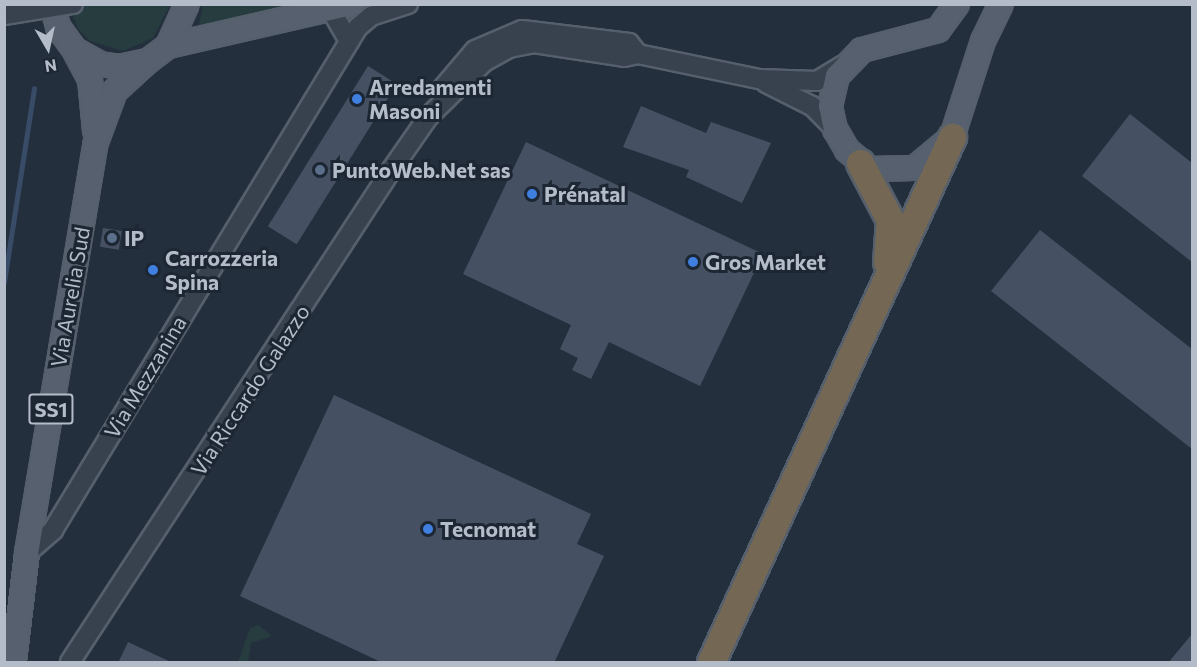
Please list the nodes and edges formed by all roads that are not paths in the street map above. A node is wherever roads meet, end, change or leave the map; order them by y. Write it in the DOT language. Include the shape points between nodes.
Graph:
graph roads {
  1 [pos="52,4"];
  2 [pos="73,4"];
  3 [pos="187,4"];
  4 [pos="408,4"];
  5 [pos="957,4"];
  6 [pos="1001,4"];
  7 [pos="341,7"];
  8 [pos="4,15"];
  9 [pos="349,41"];
  10 [pos="168,46"];
  11 [pos="75,50"];
  12 [pos="148,61"];
  13 [pos="844,64"];
  14 [pos="759,79"];
  15 [pos="835,129"];
  16 [pos="952,137"];
  17 [pos="95,145"];
  18 [pos="860,163"];
  19 [pos="884,287"];
  20 [pos="27,553"];
  21 [pos="14,603"];
  22 [pos="14,663"];
  23 [pos="70,663"];
  24 [pos="711,663"];
  1 -- 11 [label="main road, Via Aurelia Sud" via="58,27"];
  2 -- 8 [label="street, bridge"];
  3 -- 10 [label="main road"];
  4 -- 9 [label="street, Via Mezzanina" via="371,16"];
  5 -- 13 [label="main road" via="938,30 878,44"];
  6 -- 16 [label="main road" via="983,41"];
  7 -- 9 [label="street"];
  7 -- 10 [label="main road"];
  9 -- 20 [label="street, Via Mezzanina" via="54,530"];
  10 -- 12 [label="main road, Via Aurelia Sud"];
  11 -- 12 [label="main road" via="110,66"];
  11 -- 17 [label="main road, Via Aurelia Sud" via="90,79"];
  12 -- 17 [label="main road, Via Aurelia Sud" via="115,92"];
  13 -- 14 [label="street, Via Riccardo Galazzo" via="817,81"];
  13 -- 15 [label="main road" via="830,95"];
  14 -- 15 [label="street, Via Riccardo Galazzo" via="812,106"];
  14 -- 23 [label="street, Via Riccardo Galazzo" via="638,54 624,57 548,43 508,48 484,62 429,116"];
  15 -- 18 [label="main road"];
  16 -- 18 [label="main road" via="915,168 883,173"];
  16 -- 19 [label="highway"];
  17 -- 20 [label="main road, Via Aurelia Sud / SS1"];
  18 -- 19 [label="highway" via="890,220"];
  19 -- 24 [label="highway"];
  20 -- 21 [label="main road, Via Aurelia Sud / SS1"];
  21 -- 22 [label="main road, Via Aurelia Sud / SS1"];
}
